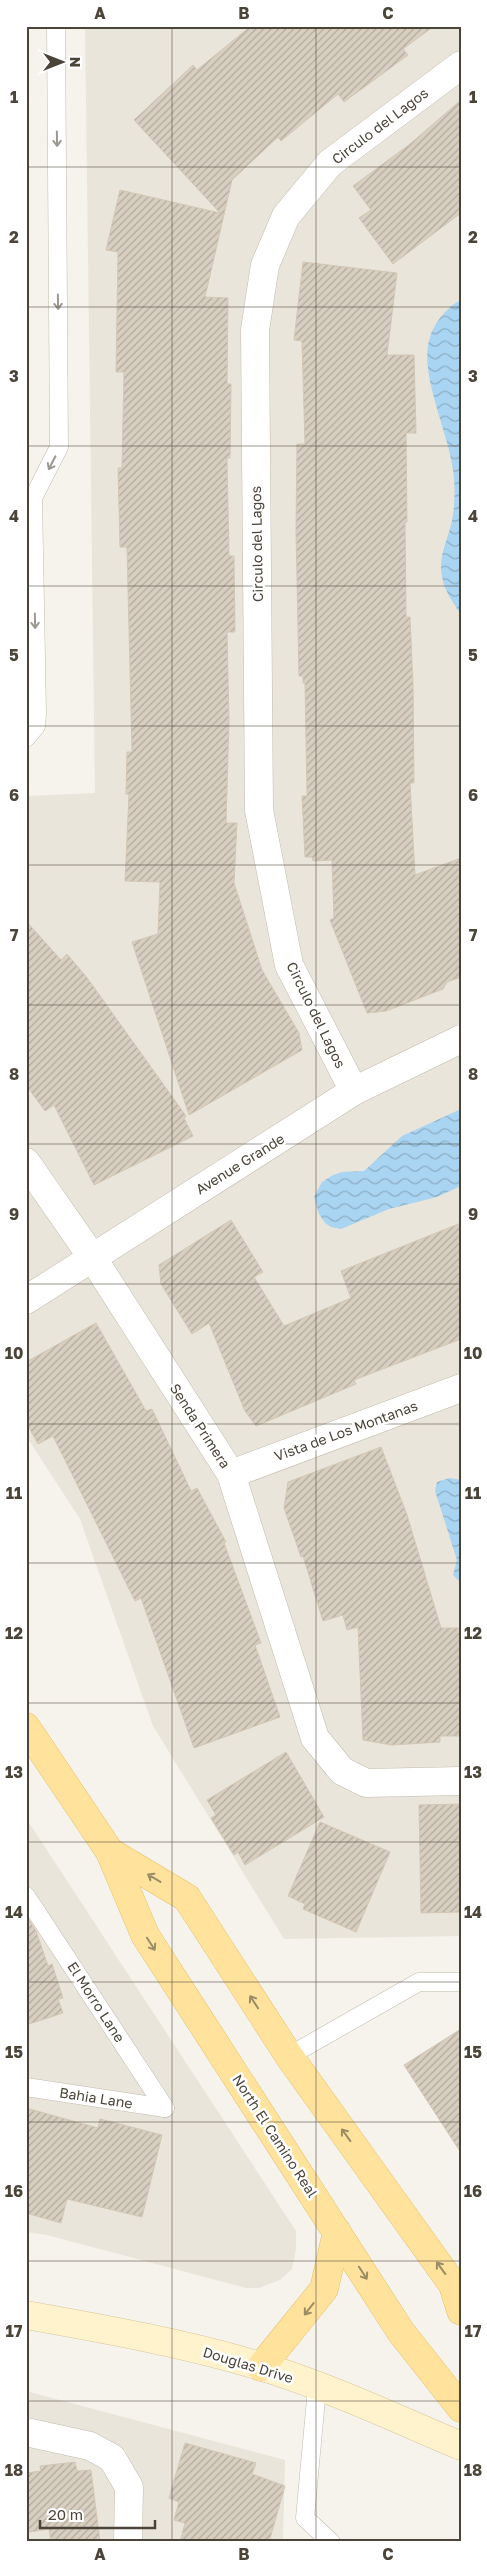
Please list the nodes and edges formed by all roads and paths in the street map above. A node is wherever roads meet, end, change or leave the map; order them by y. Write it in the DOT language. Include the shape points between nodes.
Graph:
graph roads {
  1 [pos="56,26"];
  2 [pos="461,66"];
  3 [pos="26,738"];
  4 [pos="461,1039"];
  5 [pos="354,1091"];
  6 [pos="26,1162"];
  7 [pos="92,1258"];
  8 [pos="26,1300"];
  9 [pos="461,1388"];
  10 [pos="231,1474"];
  11 [pos="26,1727"];
  12 [pos="461,1781"];
  13 [pos="110,1852"];
  14 [pos="26,1896"];
  15 [pos="461,1982"];
  16 [pos="289,2056"];
  17 [pos="26,2088"];
  18 [pos="166,2108"];
  19 [pos="337,2232"];
  20 [pos="461,2311"];
  21 [pos="26,2314"];
  22 [pos="261,2367"];
  23 [pos="316,2388"];
  24 [pos="461,2408"];
  25 [pos="26,2432"];
  26 [pos="461,2446"];
  27 [pos="128,2542"];
  28 [pos="331,2542"];
  1 -- 3 [label="lane, one-way" via="60,447 33,498 37,714 36,726"];
  2 -- 5 [label="street, Circulo del Lagos" via="330,163 286,216 264,265 255,330 259,810 289,965"];
  4 -- 5 [label="street, Avenue Grande"];
  5 -- 7 [label="street, Avenue Grande"];
  6 -- 7 [label="street, Senda Primera"];
  7 -- 8 [label="street, Avenue Grande"];
  7 -- 10 [label="street, Senda Primera"];
  9 -- 10 [label="street, Vista de Los Montanas"];
  10 -- 12 [label="street, Senda Primera" via="315,1738 342,1771 366,1783"];
  11 -- 13 [label="main road, North El Camino Real"];
  16 -- 13 [label="main road, North El Camino Real, one-way" via="187,1898"];
  13 -- 19 [label="main road, North El Camino Real, one-way" via="145,1934"];
  14 -- 18 [label="lane, El Morro Lane"];
  15 -- 16 [label="lane" via="419,1982"];
  20 -- 16 [label="main road, North El Camino Real, one-way" via="453,2285"];
  17 -- 18 [label="lane, Bahia Lane"];
  19 -- 22 [label="main road, one-way" via="324,2289"];
  19 -- 24 [label="main road, North El Camino Real, one-way" via="401,2332"];
  21 -- 22 [label="main road, Douglas Drive" via="198,2350"];
  22 -- 23 [label="main road, Douglas Drive"];
  23 -- 26 [label="main road, Douglas Drive"];
  23 -- 28 [label="lane" via="305,2518"];
  25 -- 27 [label="street" via="90,2446 112,2458 129,2487"];
}
